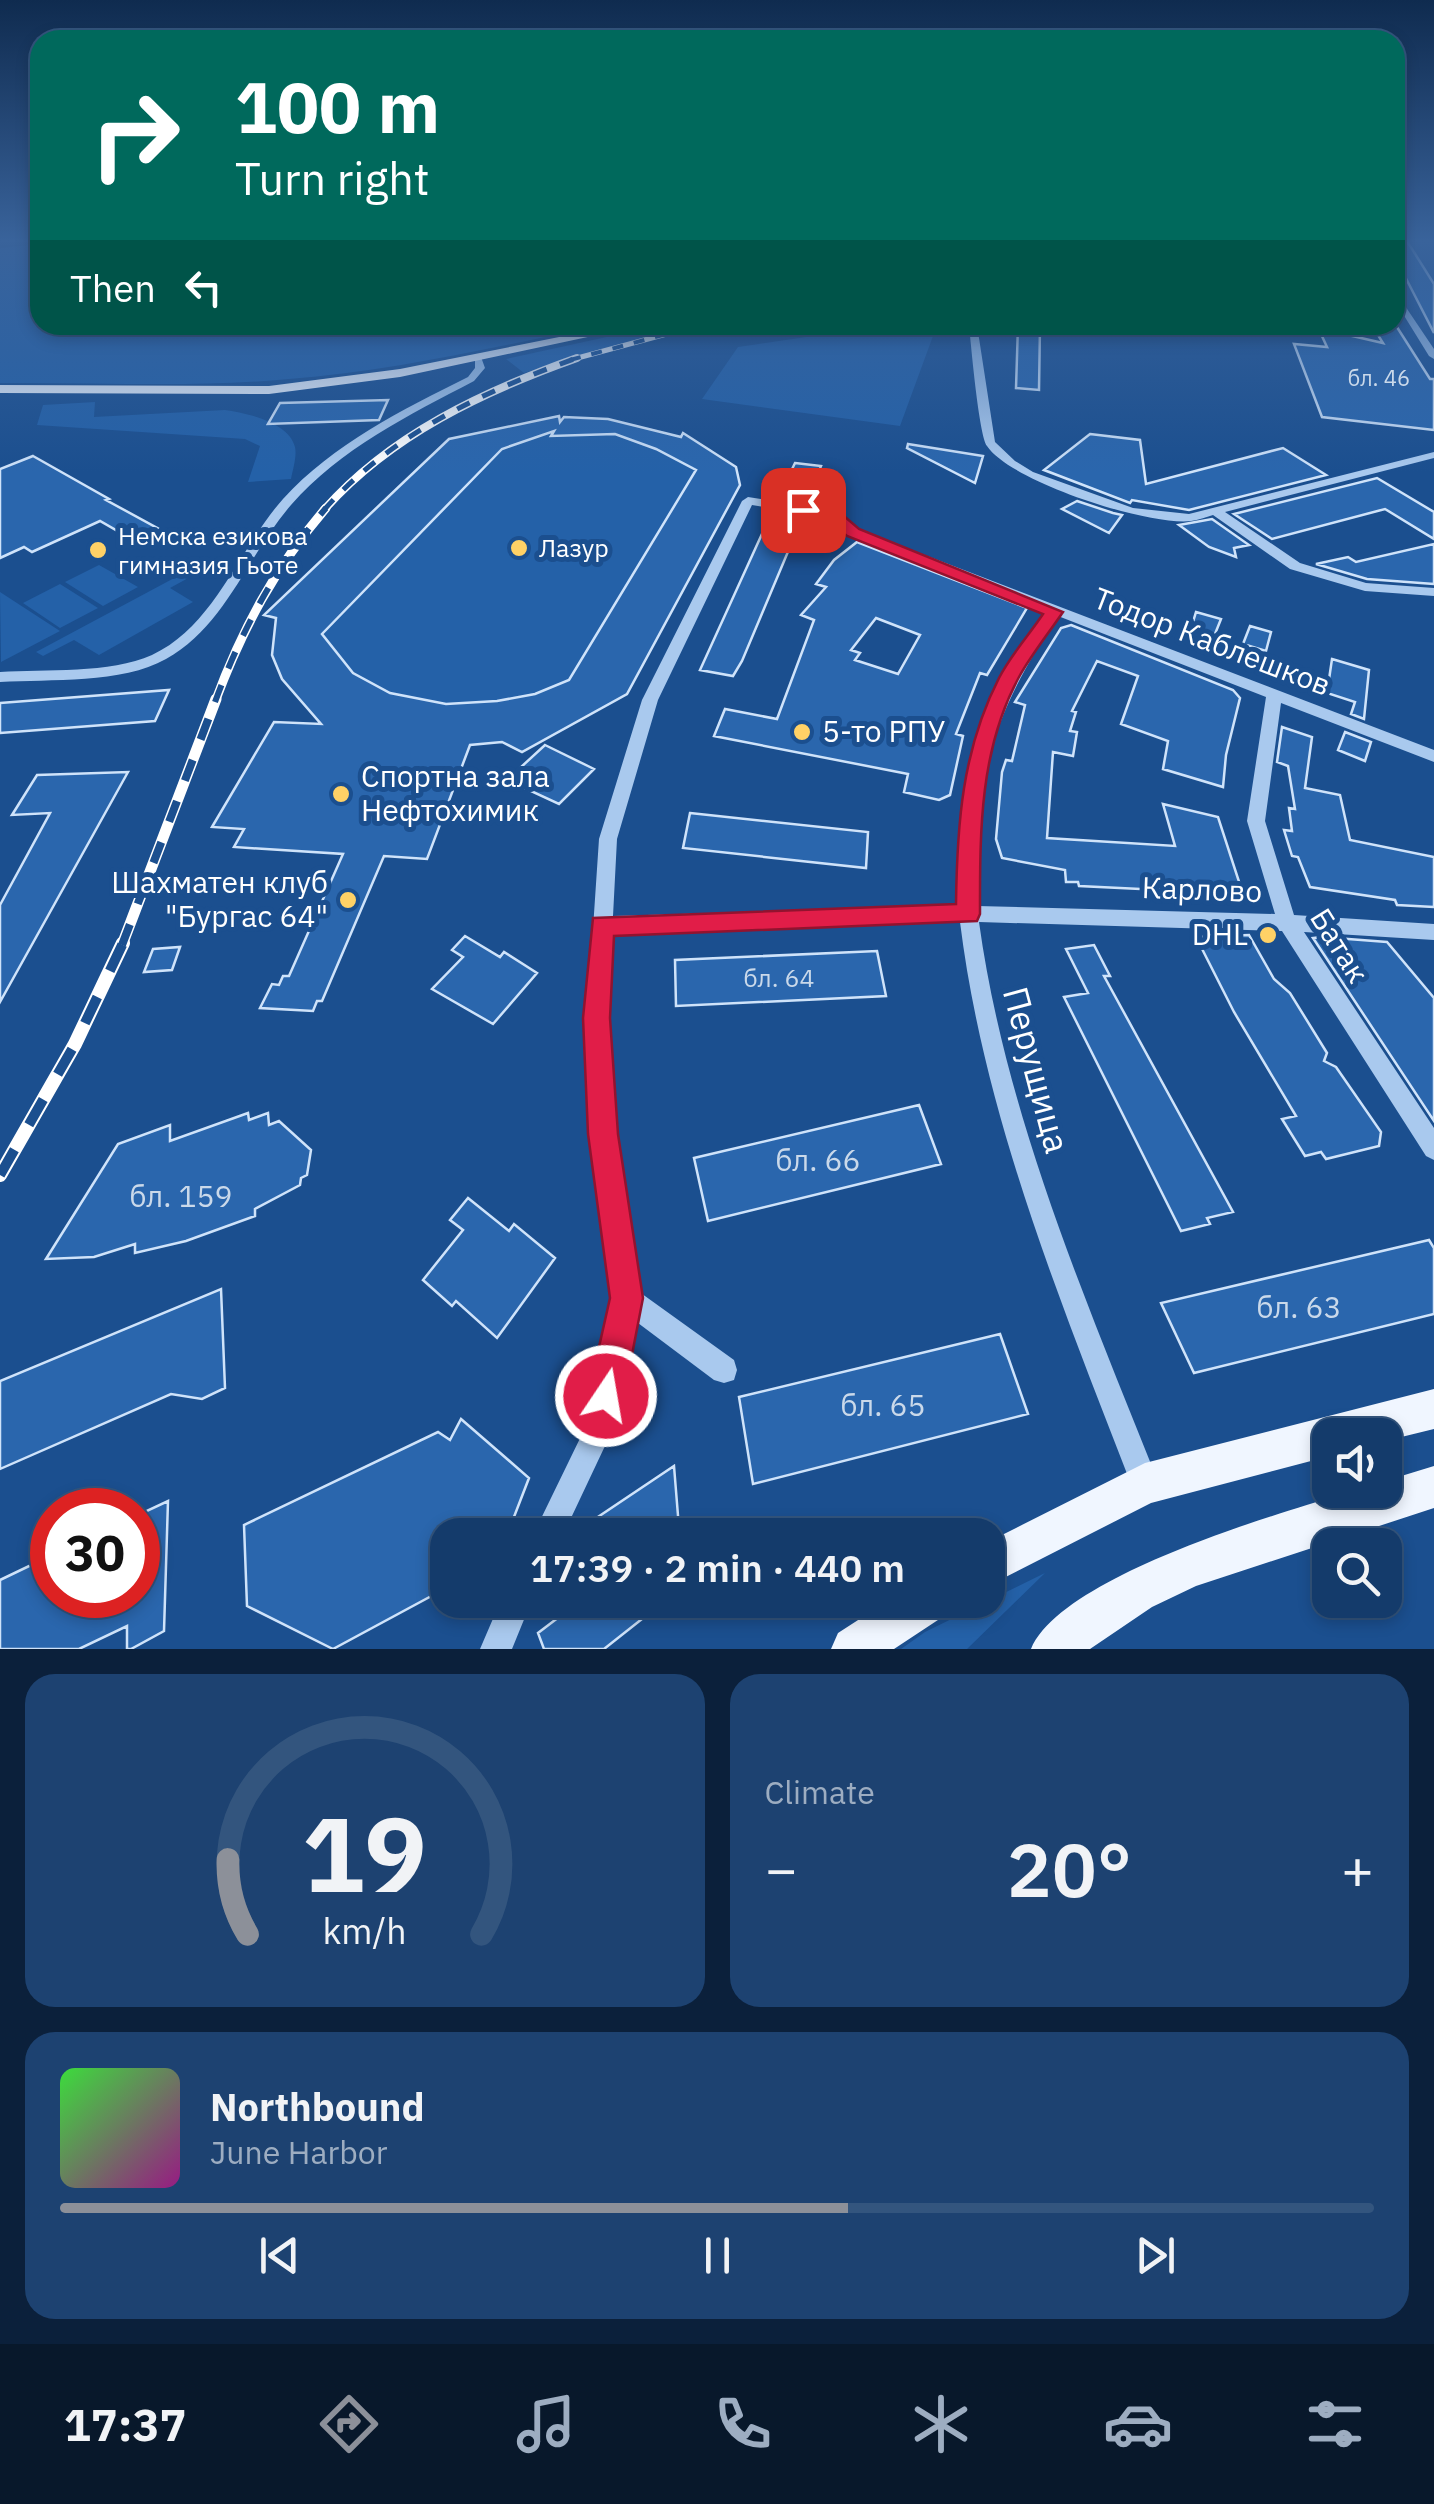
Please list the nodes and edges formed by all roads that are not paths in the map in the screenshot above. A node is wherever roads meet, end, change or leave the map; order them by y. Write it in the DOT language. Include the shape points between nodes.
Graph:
graph roads {
  1 [pos="1410,318"];
  2 [pos="591,335"];
  3 [pos="974,335"];
  4 [pos="1434,356"];
  5 [pos="478,359"];
  6 [pos="0,392"];
  7 [pos="1434,455"];
  8 [pos="1216,512"];
  9 [pos="1434,592"];
  10 [pos="1054,612"];
  11 [pos="0,678"];
  12 [pos="1274,695"];
  13 [pos="1434,756"];
  14 [pos="968,914"];
  15 [pos="1286,922"];
  16 [pos="602,925"];
  17 [pos="1434,932"];
  18 [pos="1434,1148"];
  19 [pos="626,1298"];
  20 [pos="724,1370"];
  21 [pos="1434,1408"];
  22 [pos="1396,1418"];
  23 [pos="1312,1440"];
  24 [pos="1146,1484"];
  25 [pos="1434,1487"];
  26 [pos="556,1518"];
  27 [pos="1005,1557"];
  28 [pos="510,1618"];
  29 [pos="901,1618"];
  30 [pos="496,1649"];
  31 [pos="854,1649"];
  32 [pos="1054,1649"];
  1 -- 4 [label="street"];
  2 -- 5 [label="main road"];
  3 -- 8 [label="street" via="990,442 1029,474 1132,511 1189,518"];
  5 -- 6 [label="main road" via="269,390"];
  5 -- 11 [label="street" via="471,379 370,435 301,487 204,620 174,650 132,666"];
  7 -- 8 [label="street"];
  8 -- 9 [label="street" via="1296,566 1365,587"];
  10 -- 12 [label="street, Тодор Каблешков"];
  10 -- 14 [label="street, Перущица" via="1008,678 980,754 969,819"];
  10 -- 16 [label="street, Тодор Каблешков" via="853,532 831,514 748,501 640,724 608,838"];
  12 -- 13 [label="street, Тодор Каблешков"];
  12 -- 15 [label="street, Батак" via="1256,821"];
  14 -- 15 [label="street, Карлово"];
  14 -- 16 [label="street, Карлово"];
  14 -- 24 [label="street, Перущица" via="991,1052 1068,1288"];
  15 -- 17 [label="street, Карлово"];
  15 -- 18 [label="street, Батак"];
  16 -- 19 [label="street" via="597,1018 603,1134"];
  19 -- 20 [label="street"];
  19 -- 26 [label="street" via="599,1429"];
  21 -- 22 [label="main road"];
  23 -- 24 [label="main road"];
  24 -- 27 [label="main road"];
  25 -- 32 [label="main road" via="1147,1586"];
  28 -- 30 [label="street"];
  29 -- 31 [label="main road"];
}
